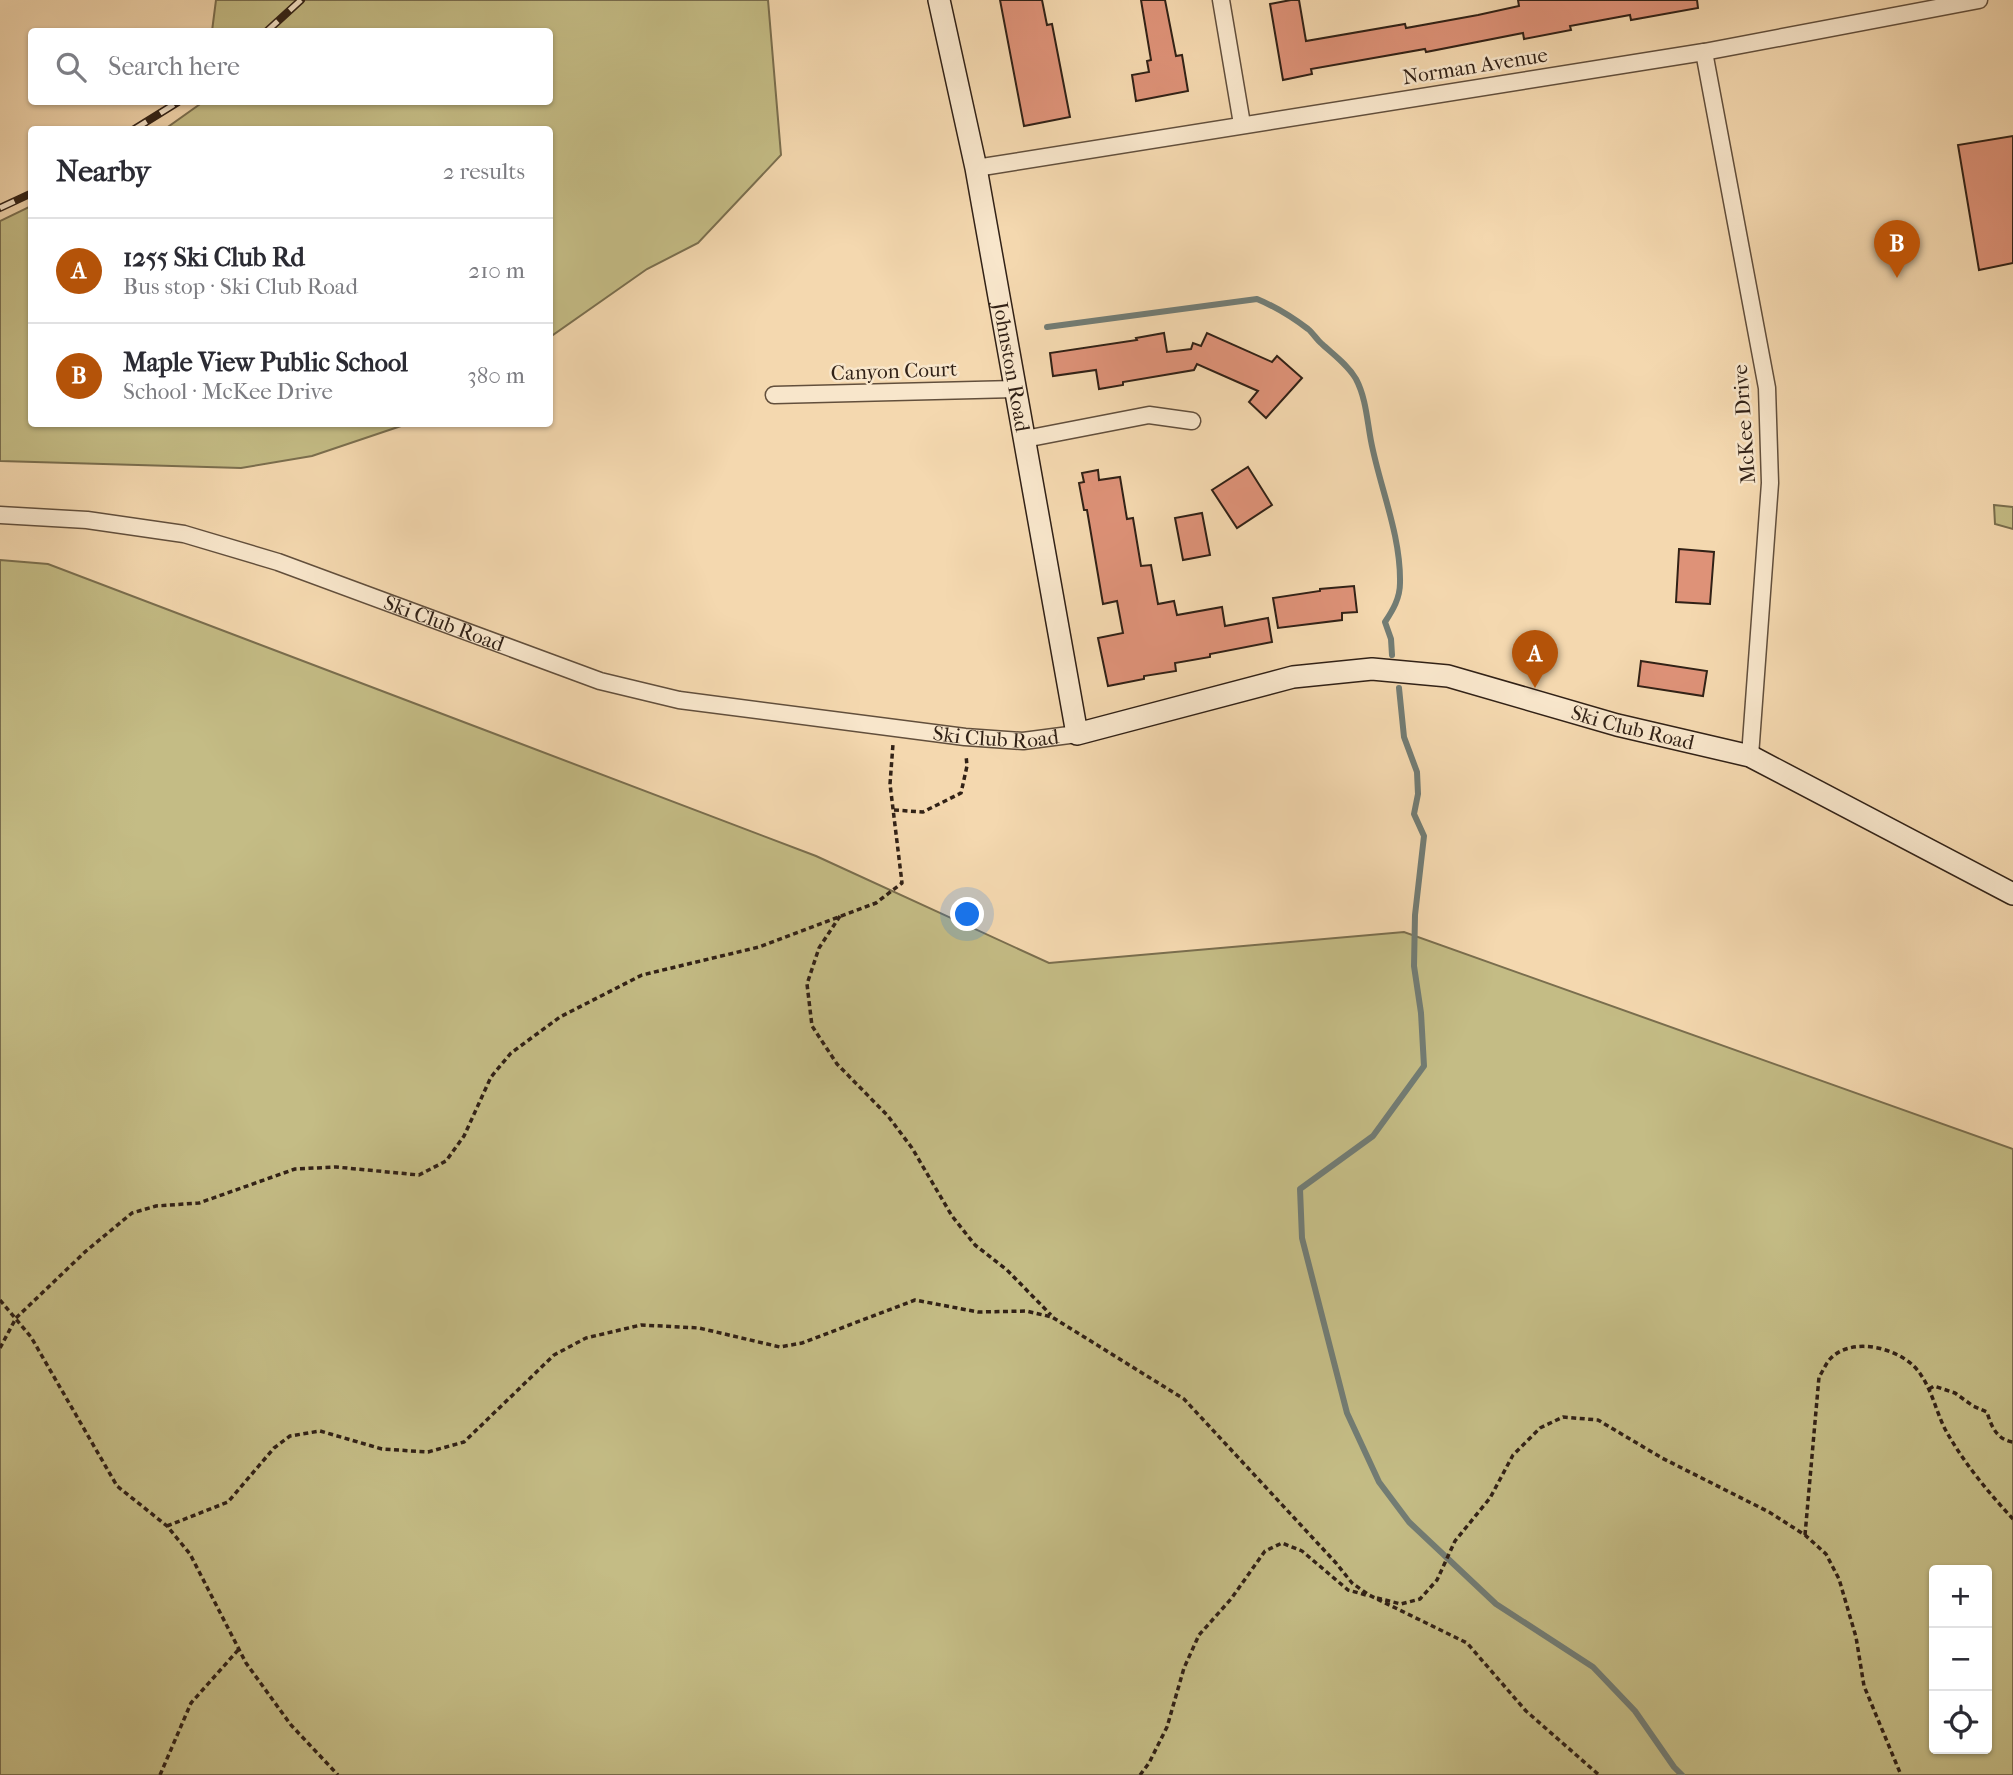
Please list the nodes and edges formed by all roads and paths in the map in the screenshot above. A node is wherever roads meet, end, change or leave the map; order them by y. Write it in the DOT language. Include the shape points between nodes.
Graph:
graph roads {
  1 [pos="939,0"];
  2 [pos="1221,0"];
  3 [pos="1979,0"];
  4 [pos="1922,5"];
  5 [pos="1704,51"];
  6 [pos="1242,124"];
  7 [pos="976,168"];
  8 [pos="1015,388"];
  9 [pos="774,395"];
  10 [pos="1192,421"];
  11 [pos="1025,439"];
  12 [pos="0,515"];
  13 [pos="893,727"];
  14 [pos="1077,734"];
  15 [pos="965,737"];
  16 [pos="1751,756"];
  17 [pos="894,810"];
  18 [pos="2013,894"];
  19 [pos="840,916"];
  20 [pos="0,1300"];
  21 [pos="1052,1317"];
  22 [pos="16,1318"];
  23 [pos="0,1348"];
  24 [pos="1929,1389"];
  25 [pos="2013,1442"];
  26 [pos="2013,1519"];
  27 [pos="167,1526"];
  28 [pos="1805,1535"];
  29 [pos="1369,1595"];
  30 [pos="239,1649"];
  31 [pos="160,1775"];
  32 [pos="338,1775"];
  33 [pos="1140,1775"];
  34 [pos="1599,1775"];
  35 [pos="1901,1775"];
  1 -- 7 [label="street, Johnston Road"];
  2 -- 6 [label="street"];
  3 -- 4 [label="street, Norman Avenue"];
  4 -- 5 [label="street, Norman Avenue"];
  5 -- 6 [label="street, Norman Avenue"];
  5 -- 16 [label="street, McKee Drive" via="1767,388 1770,483"];
  6 -- 7 [label="street, Norman Avenue"];
  7 -- 8 [label="street, Johnston Road"];
  8 -- 9 [label="street, Canyon Court"];
  8 -- 11 [label="street, Johnston Road"];
  10 -- 11 [label="street" via="1149,415"];
  11 -- 14 [label="street, Johnston Road"];
  12 -- 13 [label="street, Ski Club Road" via="86,520 184,534 278,562 600,681 679,700"];
  13 -- 15 [label="street, Ski Club Road"];
  13 -- 17 [label="path" via="890,784"];
  14 -- 15 [label="street, Ski Club Road" via="1023,741"];
  14 -- 16 [label="street, Ski Club Road" via="1293,677 1372,669 1448,676 1616,725"];
  15 -- 17 [label="path" via="967,766 961,793 923,811"];
  16 -- 18 [label="street, Ski Club Road"];
  17 -- 19 [label="path" via="902,883 876,903"];
  19 -- 21 [label="path" via="819,948 807,984 812,1026 837,1064 904,1137 967,1236"];
  19 -- 22 [label="path" via="759,947 642,975 560,1017 510,1053 491,1077 464,1136 446,1161 419,1175 336,1167 295,1169 199,1203 132,1213"];
  20 -- 22 [label="path"];
  21 -- 27 [label="path" via="1026,1311 978,1312 915,1300 780,1347 699,1328 641,1325 586,1338 554,1355 464,1443 428,1452 382,1449 320,1431 290,1436 228,1502"];
  21 -- 29 [label="path" via="1184,1399 1352,1583"];
  22 -- 23 [label="path"];
  22 -- 27 [label="path" via="31,1336 117,1486"];
  24 -- 25 [label="path" via="1934,1386 1955,1393 1987,1412 1992,1427 2005,1441"];
  24 -- 26 [label="path" via="1945,1428 1985,1488"];
  24 -- 28 [label="path" via="1904,1357 1873,1346 1845,1350 1831,1358 1819,1377"];
  27 -- 30 [label="path" via="190,1554"];
  28 -- 29 [label="path" via="1598,1420 1563,1418 1540,1428 1513,1455 1490,1499 1452,1546 1437,1580 1420,1599 1401,1604"];
  28 -- 35 [label="path" via="1826,1554 1839,1578 1864,1686"];
  29 -- 33 [label="path" via="1349,1590 1302,1551 1282,1543 1265,1551 1199,1635 1167,1727"];
  29 -- 34 [label="path" via="1467,1643 1526,1711"];
  30 -- 31 [label="path" via="191,1703"];
  30 -- 32 [label="path" via="291,1726"];
}
